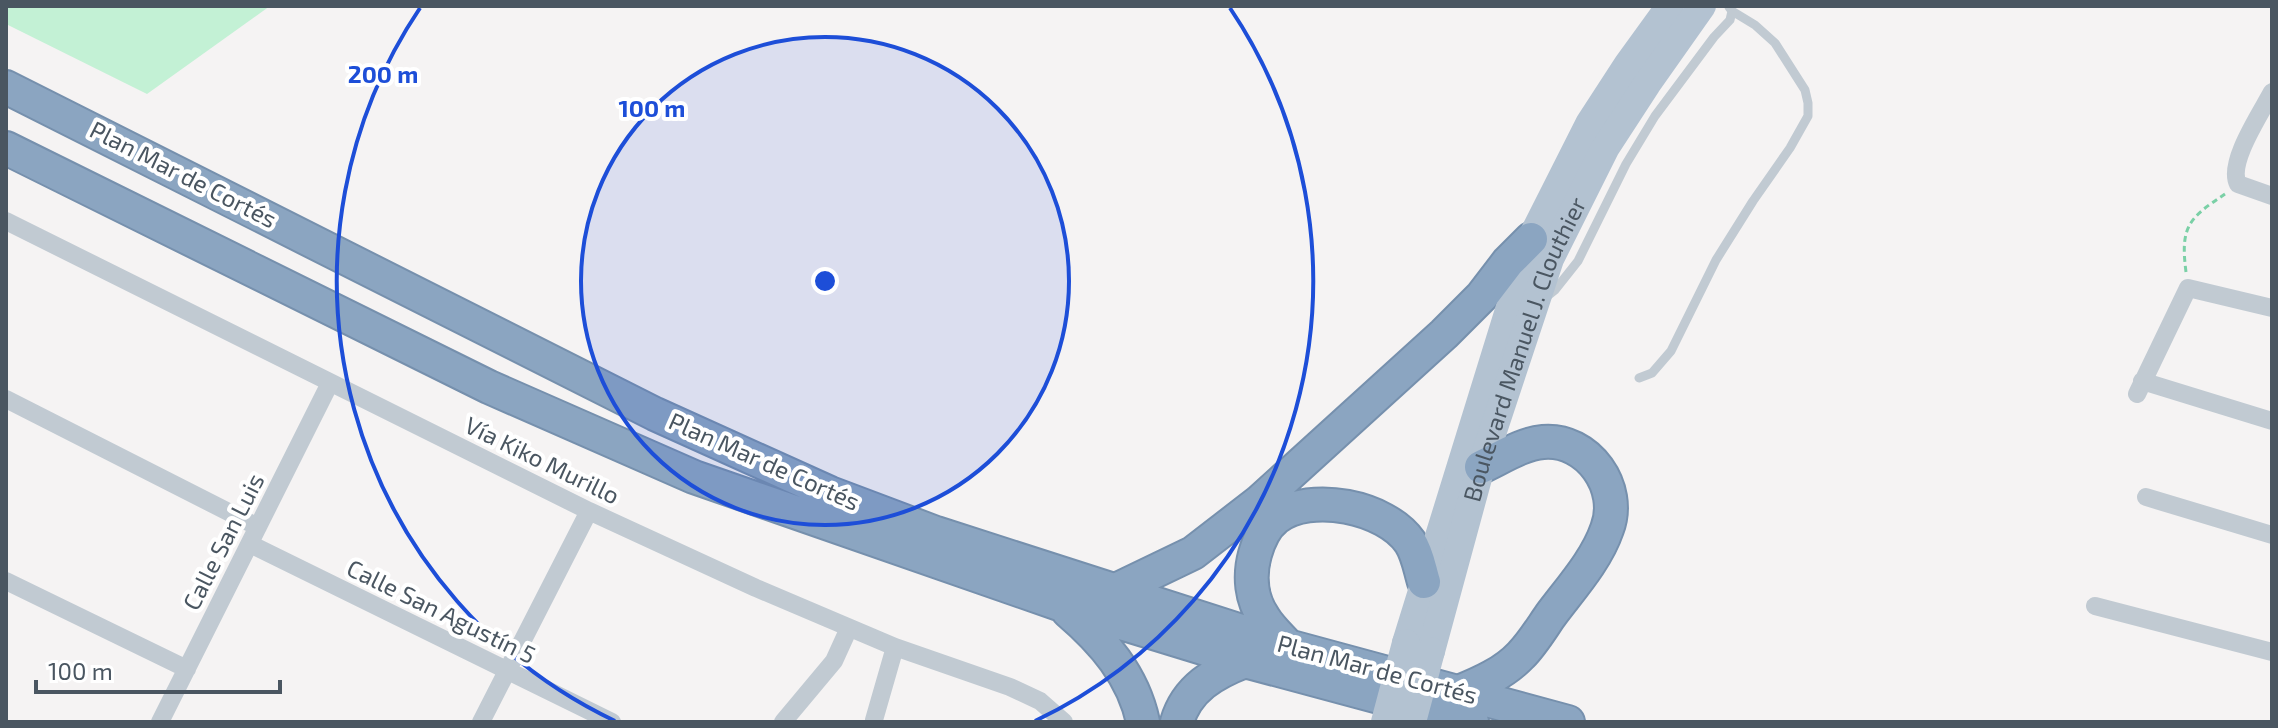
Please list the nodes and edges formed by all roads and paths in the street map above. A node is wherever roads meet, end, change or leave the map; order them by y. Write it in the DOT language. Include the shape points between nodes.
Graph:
graph roads {
  1 [pos="1670,6"];
  2 [pos="1702,6"];
  3 [pos="1730,9"];
  4 [pos="6,87"];
  5 [pos="2272,92"];
  6 [pos="6,148"];
  7 [pos="2238,184"];
  8 [pos="2272,196"];
  9 [pos="6,221"];
  10 [pos="1531,239"];
  11 [pos="2188,288"];
  12 [pos="1533,307"];
  13 [pos="2272,308"];
  14 [pos="1639,378"];
  15 [pos="330,383"];
  16 [pos="6,399"];
  17 [pos="2272,421"];
  18 [pos="1481,467"];
  19 [pos="2146,497"];
  20 [pos="589,511"];
  21 [pos="254,535"];
  22 [pos="2272,535"];
  23 [pos="6,581"];
  24 [pos="1424,582"];
  25 [pos="1114,591"];
  26 [pos="1059,604"];
  27 [pos="2095,606"];
  28 [pos="849,628"];
  29 [pos="1288,646"];
  30 [pos="895,647"];
  31 [pos="1419,647"];
  32 [pos="2272,652"];
  33 [pos="1245,661"];
  34 [pos="187,669"];
  35 [pos="507,671"];
  36 [pos="1459,692"];
  37 [pos="162,721"];
  38 [pos="872,721"];
  39 [pos="481,722"];
  40 [pos="612,722"];
  41 [pos="783,722"];
  42 [pos="1064,722"];
  43 [pos="1143,722"];
  44 [pos="1177,722"];
  45 [pos="1385,722"];
  46 [pos="1412,722"];
  47 [pos="1472,722"];
  48 [pos="1568,722"];
  1 -- 10 [label="main road, Boulevard Manuel J. Clouthier" via="1589,124"];
  2 -- 12 [label="main road, Boulevard Manuel J. Clouthier" via="1606,147 1550,259"];
  3 -- 12 [label="lane" via="1730,20 1655,116 1626,164 1578,261"];
  3 -- 14 [label="lane" via="1775,43 1805,90 1808,116 1716,260 1671,351 1652,373"];
  4 -- 25 [label="highway, Plan Mar de Cortés" via="655,414 830,493"];
  5 -- 7 [label="street" via="2236,163"];
  6 -- 26 [label="highway, Plan Mar de Cortés" via="616,445"];
  7 -- 8 [label="street"];
  7 -- 11 [label="path" via="2196,213 2186,229"];
  9 -- 15 [label="street, Vía Kiko Murillo"];
  10 -- 24 [label="main road, Boulevard Manuel J. Clouthier"];
  10 -- 25 [label="highway" via="1444,334 1259,502 1193,553"];
  11 -- 13 [label="street"];
  11 -- 17 [label="street" via="2139,388"];
  12 -- 18 [label="main road, Boulevard Manuel J. Clouthier"];
  15 -- 20 [label="street, Vía Kiko Murillo"];
  15 -- 21 [label="street, Calle San Luis"];
  16 -- 21 [label="street, Calle San Agustín 5"];
  18 -- 31 [label="main road, Boulevard Manuel J. Clouthier"];
  18 -- 36 [label="highway" via="1524,446 1572,446 1602,474 1610,492 1611,516 1589,562 1521,656 1488,680"];
  19 -- 22 [label="street"];
  20 -- 28 [label="street, Vía Kiko Murillo"];
  20 -- 35 [label="street"];
  21 -- 34 [label="street, Calle San Luis"];
  21 -- 35 [label="street, Calle San Agustín 5"];
  23 -- 34 [label="street"];
  24 -- 29 [label="highway" via="1409,541 1393,524 1346,507 1317,504 1291,509 1267,526 1251,567 1253,594 1264,619"];
  24 -- 31 [label="main road, Boulevard Manuel J. Clouthier"];
  25 -- 29 [label="highway, Plan Mar de Cortés"];
  26 -- 33 [label="highway, Plan Mar de Cortés"];
  26 -- 43 [label="highway" via="1093,632 1118,663"];
  27 -- 32 [label="street"];
  28 -- 30 [label="street, Vía Kiko Murillo"];
  28 -- 41 [label="street" via="834,661"];
  29 -- 36 [label="highway, Plan Mar de Cortés"];
  30 -- 38 [label="street"];
  30 -- 42 [label="street, Vía Kiko Murillo" via="1010,687 1040,701"];
  31 -- 45 [label="main road, Boulevard Manuel J. Clouthier, bridge"];
  31 -- 46 [label="main road, Boulevard Manuel J. Clouthier, bridge"];
  33 -- 44 [label="highway" via="1201,683"];
  33 -- 47 [label="highway, Plan Mar de Cortés"];
  34 -- 37 [label="street, Calle San Luis"];
  35 -- 39 [label="street"];
  35 -- 40 [label="street, Calle San Agustín 5"];
  36 -- 48 [label="highway, Plan Mar de Cortés"];
}
